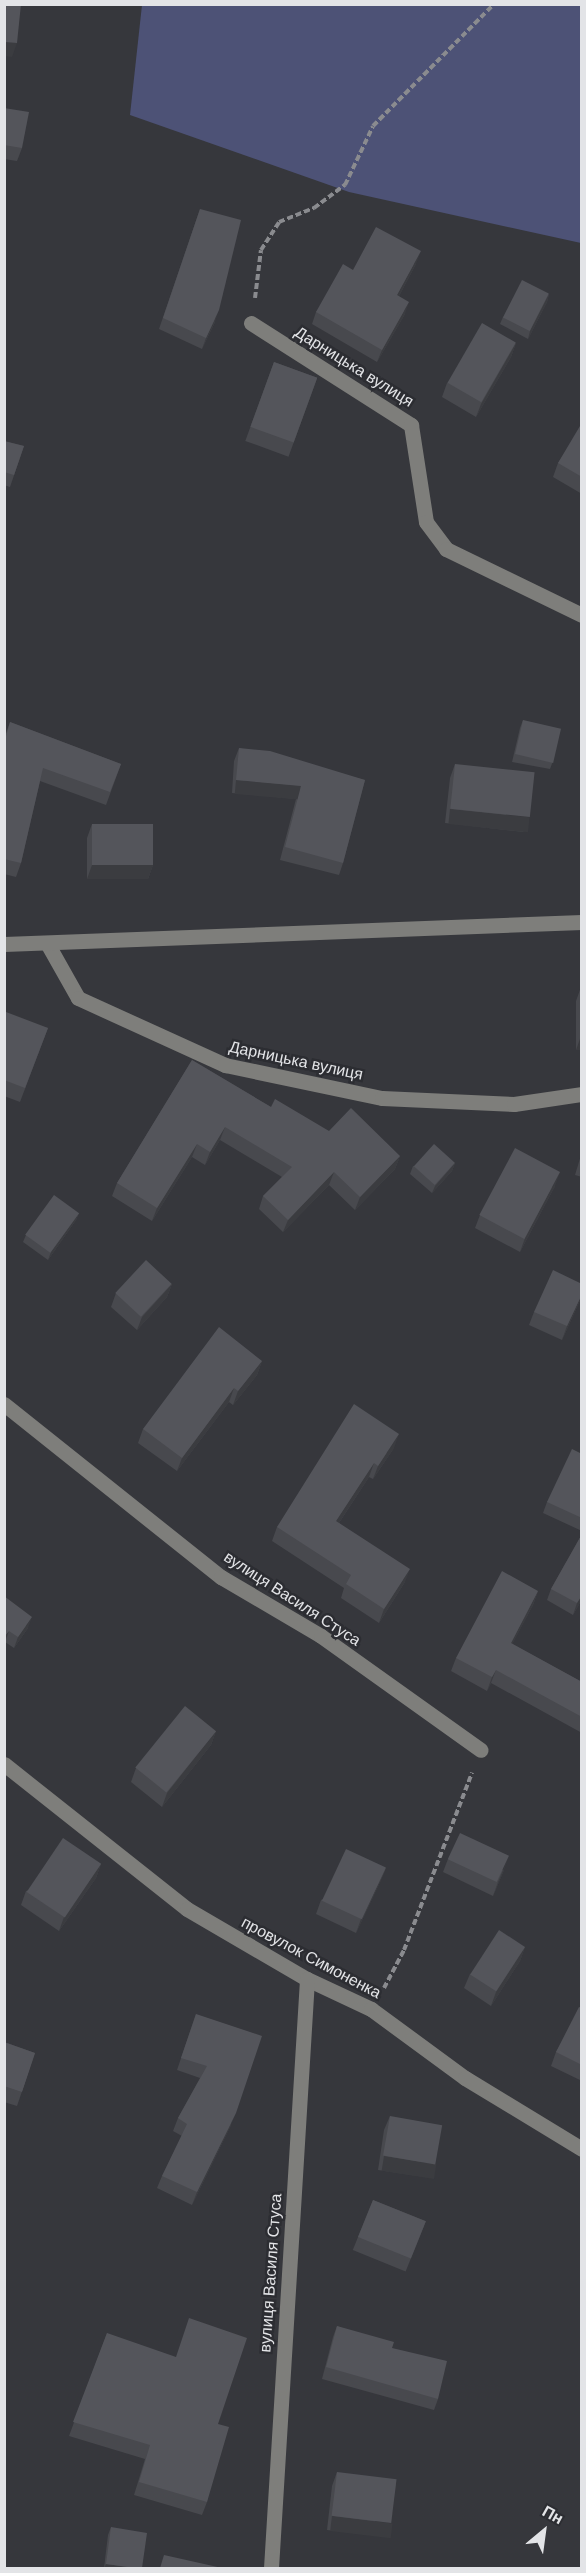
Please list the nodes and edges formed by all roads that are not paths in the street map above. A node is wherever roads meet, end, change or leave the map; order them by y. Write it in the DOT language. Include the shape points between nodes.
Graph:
graph roads {
  1 [pos="251,323"];
  2 [pos="582,615"];
  3 [pos="582,922"];
  4 [pos="47,943"];
  5 [pos="4,944"];
  6 [pos="582,1094"];
  7 [pos="4,1404"];
  8 [pos="481,1750"];
  9 [pos="4,1764"];
  10 [pos="307,1979"];
  11 [pos="582,2149"];
  12 [pos="271,2568"];
  1 -- 2 [label="street, Дарницька вулиця" via="411,425 426,522 446,549"];
  3 -- 4 [label="street"];
  4 -- 5 [label="street"];
  4 -- 6 [label="street, Дарницька вулиця" via="78,998 225,1065 382,1098 514,1104"];
  7 -- 8 [label="street, вулиця Василя Стуса" via="221,1577 321,1636"];
  9 -- 10 [label="street, провулок Симоненка" via="187,1909"];
  10 -- 11 [label="street, провулок Симоненка" via="371,2009 465,2078"];
  10 -- 12 [label="street, вулиця Василя Стуса"];
}
